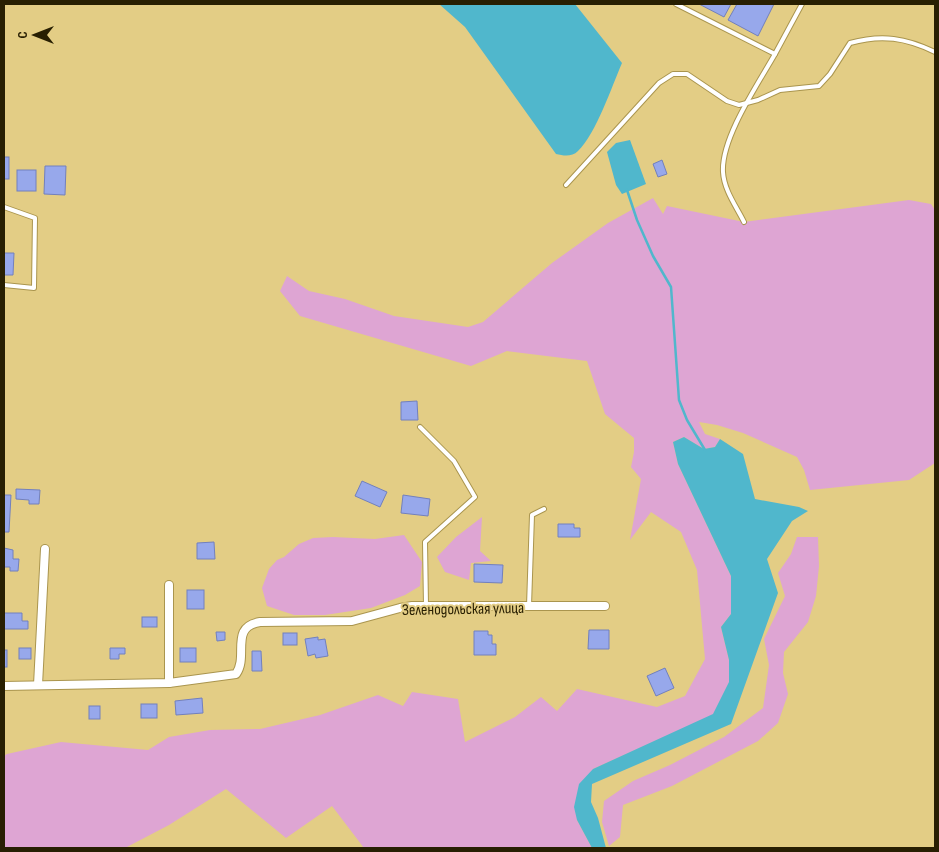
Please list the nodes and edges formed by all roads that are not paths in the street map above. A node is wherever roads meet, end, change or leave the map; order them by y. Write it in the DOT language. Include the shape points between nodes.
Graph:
graph roads {
  1 [pos="676,4"];
  2 [pos="802,4"];
  3 [pos="935,52"];
  4 [pos="775,54"];
  5 [pos="748,103"];
  6 [pos="566,184"];
  7 [pos="4,207"];
  8 [pos="744,222"];
  9 [pos="4,285"];
  10 [pos="420,427"];
  11 [pos="544,509"];
  12 [pos="46,549"];
  13 [pos="169,585"];
  14 [pos="426,606"];
  15 [pos="529,606"];
  16 [pos="605,606"];
  17 [pos="169,683"];
  18 [pos="38,685"];
  19 [pos="4,686"];
  1 -- 4 [label="lane"];
  2 -- 4 [label="lane"];
  3 -- 5 [label="lane" via="897,38 866,39 850,44 819,86 780,90"];
  4 -- 5 [label="lane"];
  5 -- 6 [label="lane" via="739,105 727,101 692,76 673,74 659,83"];
  5 -- 8 [label="lane" via="725,154 723,172 727,190"];
  7 -- 9 [label="lane" via="35,218 34,288"];
  10 -- 14 [label="lane" via="454,461 476,497 425,542"];
  11 -- 15 [label="lane" via="532,515"];
  12 -- 18 [label="street"];
  13 -- 17 [label="street"];
  14 -- 15 [label="street, Зеленодольская улица"];
  14 -- 17 [label="street, Зеленодольская улица" via="400,608 352,621 252,623 245,628 242,637 240,668 236,674"];
  15 -- 16 [label="street, Зеленодольская улица"];
  17 -- 18 [label="street, Зеленодольская улица"];
  18 -- 19 [label="street, Зеленодольская улица"];
}
